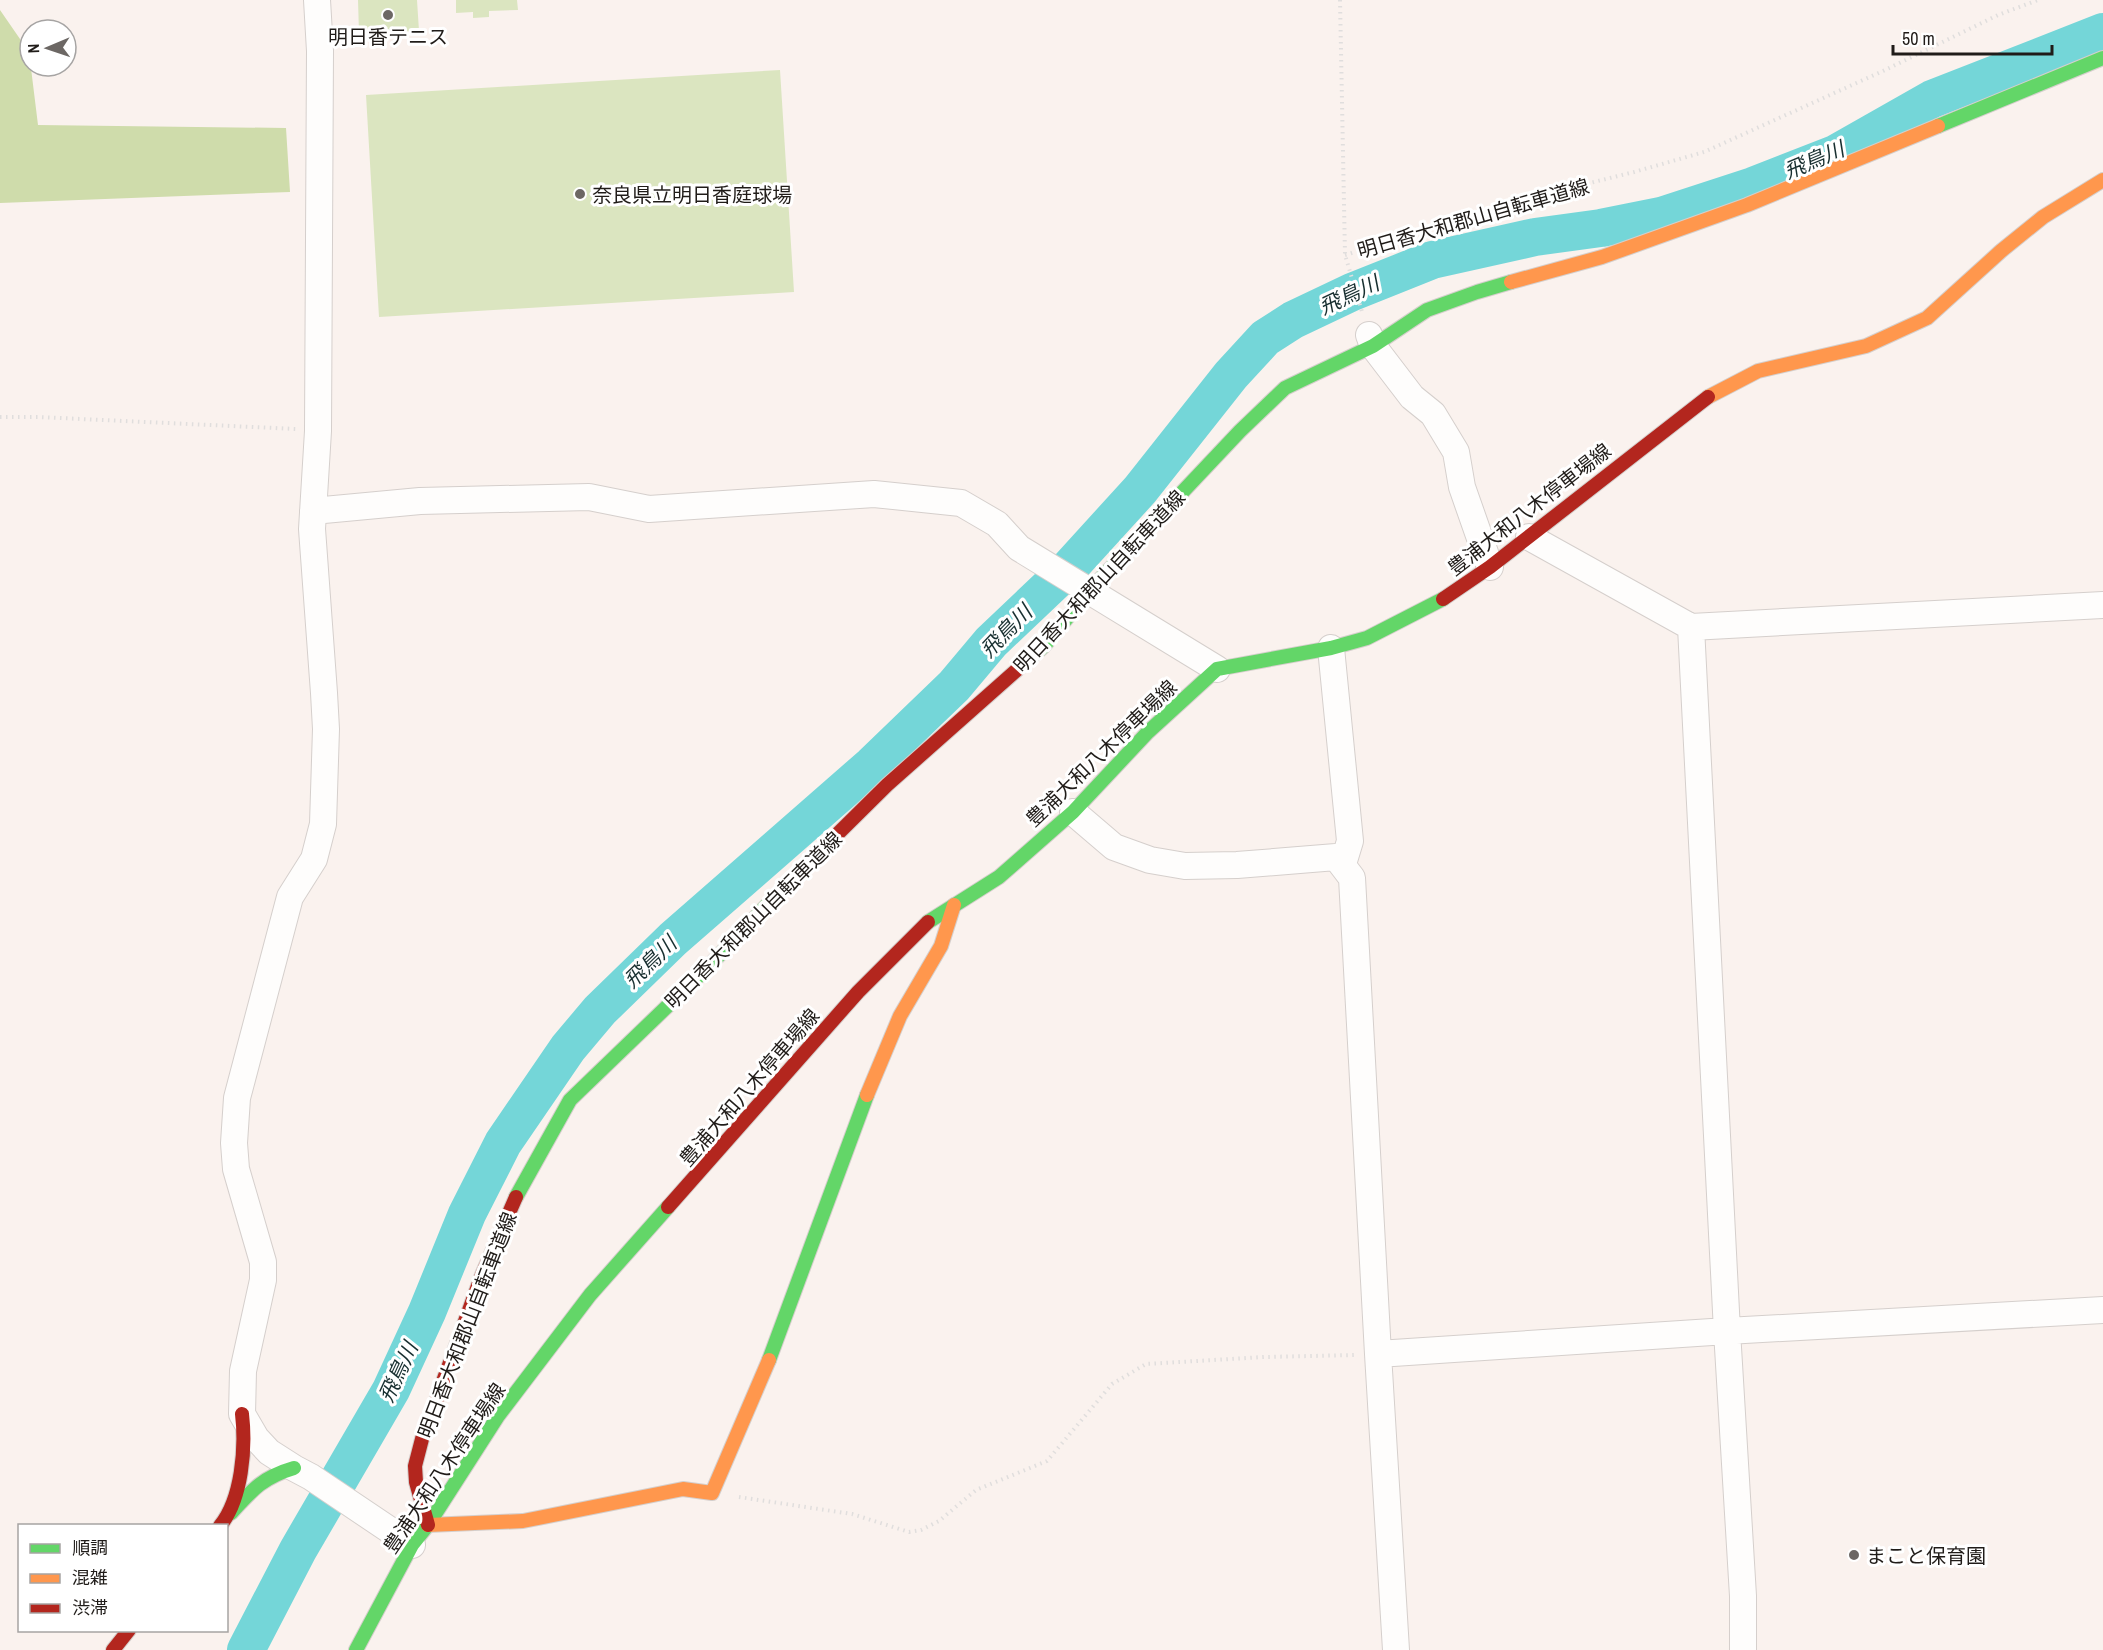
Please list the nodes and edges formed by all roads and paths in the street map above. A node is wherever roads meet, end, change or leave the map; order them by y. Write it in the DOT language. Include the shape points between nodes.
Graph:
graph roads {
  1 [pos="317,0"];
  2 [pos="1340,0"];
  3 [pos="2038,0"];
  4 [pos="2103,58"];
  5 [pos="2103,180"];
  6 [pos="1345,255"];
  7 [pos="1371,340"];
  8 [pos="0,417"];
  9 [pos="318,431"];
  10 [pos="313,511"];
  11 [pos="1529,537"];
  12 [pos="1490,567"];
  13 [pos="1086,587"];
  14 [pos="2103,605"];
  15 [pos="1691,627"];
  16 [pos="1331,648"];
  17 [pos="1217,669"];
  18 [pos="1073,812"];
  19 [pos="1343,864"];
  20 [pos="954,905"];
  21 [pos="2103,1310"];
  22 [pos="1727,1331"];
  23 [pos="1378,1354"];
  24 [pos="242,1414"];
  25 [pos="302,1472"];
  26 [pos="712,1493"];
  27 [pos="230,1514"];
  28 [pos="222,1524"];
  29 [pos="428,1525"];
  30 [pos="404,1540"];
  31 [pos="127,1632"];
  32 [pos="112,1650"];
  33 [pos="356,1650"];
  34 [pos="1396,1650"];
  35 [pos="1743,1650"];
  1 -- 9 [label="street"];
  2 -- 6 [label="path"];
  3 -- 6 [label="path, 明日香大和郡山自転車道線" via="1704,152 1542,195"];
  4 -- 7 [label="street" via="1747,205 1602,256 1476,292 1427,310"];
  5 -- 11 [label="street, 豊浦大和八木停車場線" via="2043,218 1927,318 1866,346 1758,371 1703,399"];
  6 -- 7 [label="path, 明日香大和郡山自転車道線"];
  7 -- 12 [label="street" via="1412,397 1433,414 1456,452 1462,487"];
  7 -- 13 [label="street, 明日香大和郡山自転車道線" via="1285,388"];
  8 -- 9 [label="path"];
  9 -- 10 [label="street"];
  10 -- 13 [label="street" via="420,501 589,497 649,509 873,494 961,503 997,524 1019,548"];
  10 -- 24 [label="street" via="312,547 326,729 323,824 314,859 290,897 237,1098 236,1169 263,1262 263,1280 243,1371"];
  11 -- 12 [label="street, 豊浦大和八木停車場線"];
  11 -- 15 [label="street"];
  12 -- 16 [label="street, 豊浦大和八木停車場線" via="1434,605 1367,638"];
  13 -- 17 [label="street"];
  13 -- 29 [label="street, 明日香大和郡山自転車道線" via="1044,646 887,785 570,1100 517,1194 482,1275 422,1439 415,1466 416,1482"];
  14 -- 15 [label="street"];
  15 -- 22 [label="street"];
  16 -- 17 [label="street, 豊浦大和八木停車場線"];
  16 -- 19 [label="street" via="1350,841"];
  17 -- 18 [label="street, 豊浦大和八木停車場線" via="1148,732"];
  18 -- 19 [label="street" via="1113,847 1150,860 1185,866 1336,857"];
  18 -- 20 [label="street, 豊浦大和八木停車場線" via="999,877"];
  19 -- 23 [label="street" via="1352,878"];
  20 -- 26 [label="street" via="941,946 900,1016 863,1104 762,1380"];
  20 -- 29 [label="street, 豊浦大和八木停車場線" via="929,921 858,992 590,1295 498,1416"];
  21 -- 22 [label="street"];
  22 -- 23 [label="street"];
  22 -- 35 [label="street"];
  23 -- 26 [label="path" via="1146,1364 1112,1384 1047,1461 976,1490 939,1521 921,1530 909,1532 852,1514"];
  23 -- 34 [label="street"];
  24 -- 25 [label="street" via="269,1452"];
  24 -- 27 [label="street" via="243,1461"];
  25 -- 27 [label="street" via="274,1474 259,1482"];
  25 -- 30 [label="street"];
  26 -- 29 [label="street" via="683,1489 523,1521"];
  27 -- 28 [label="street"];
  29 -- 30 [label="street, 豊浦大和八木停車場線"];
  30 -- 33 [label="street, 豊浦大和八木停車場線"];
  31 -- 32 [label="street"];
}
